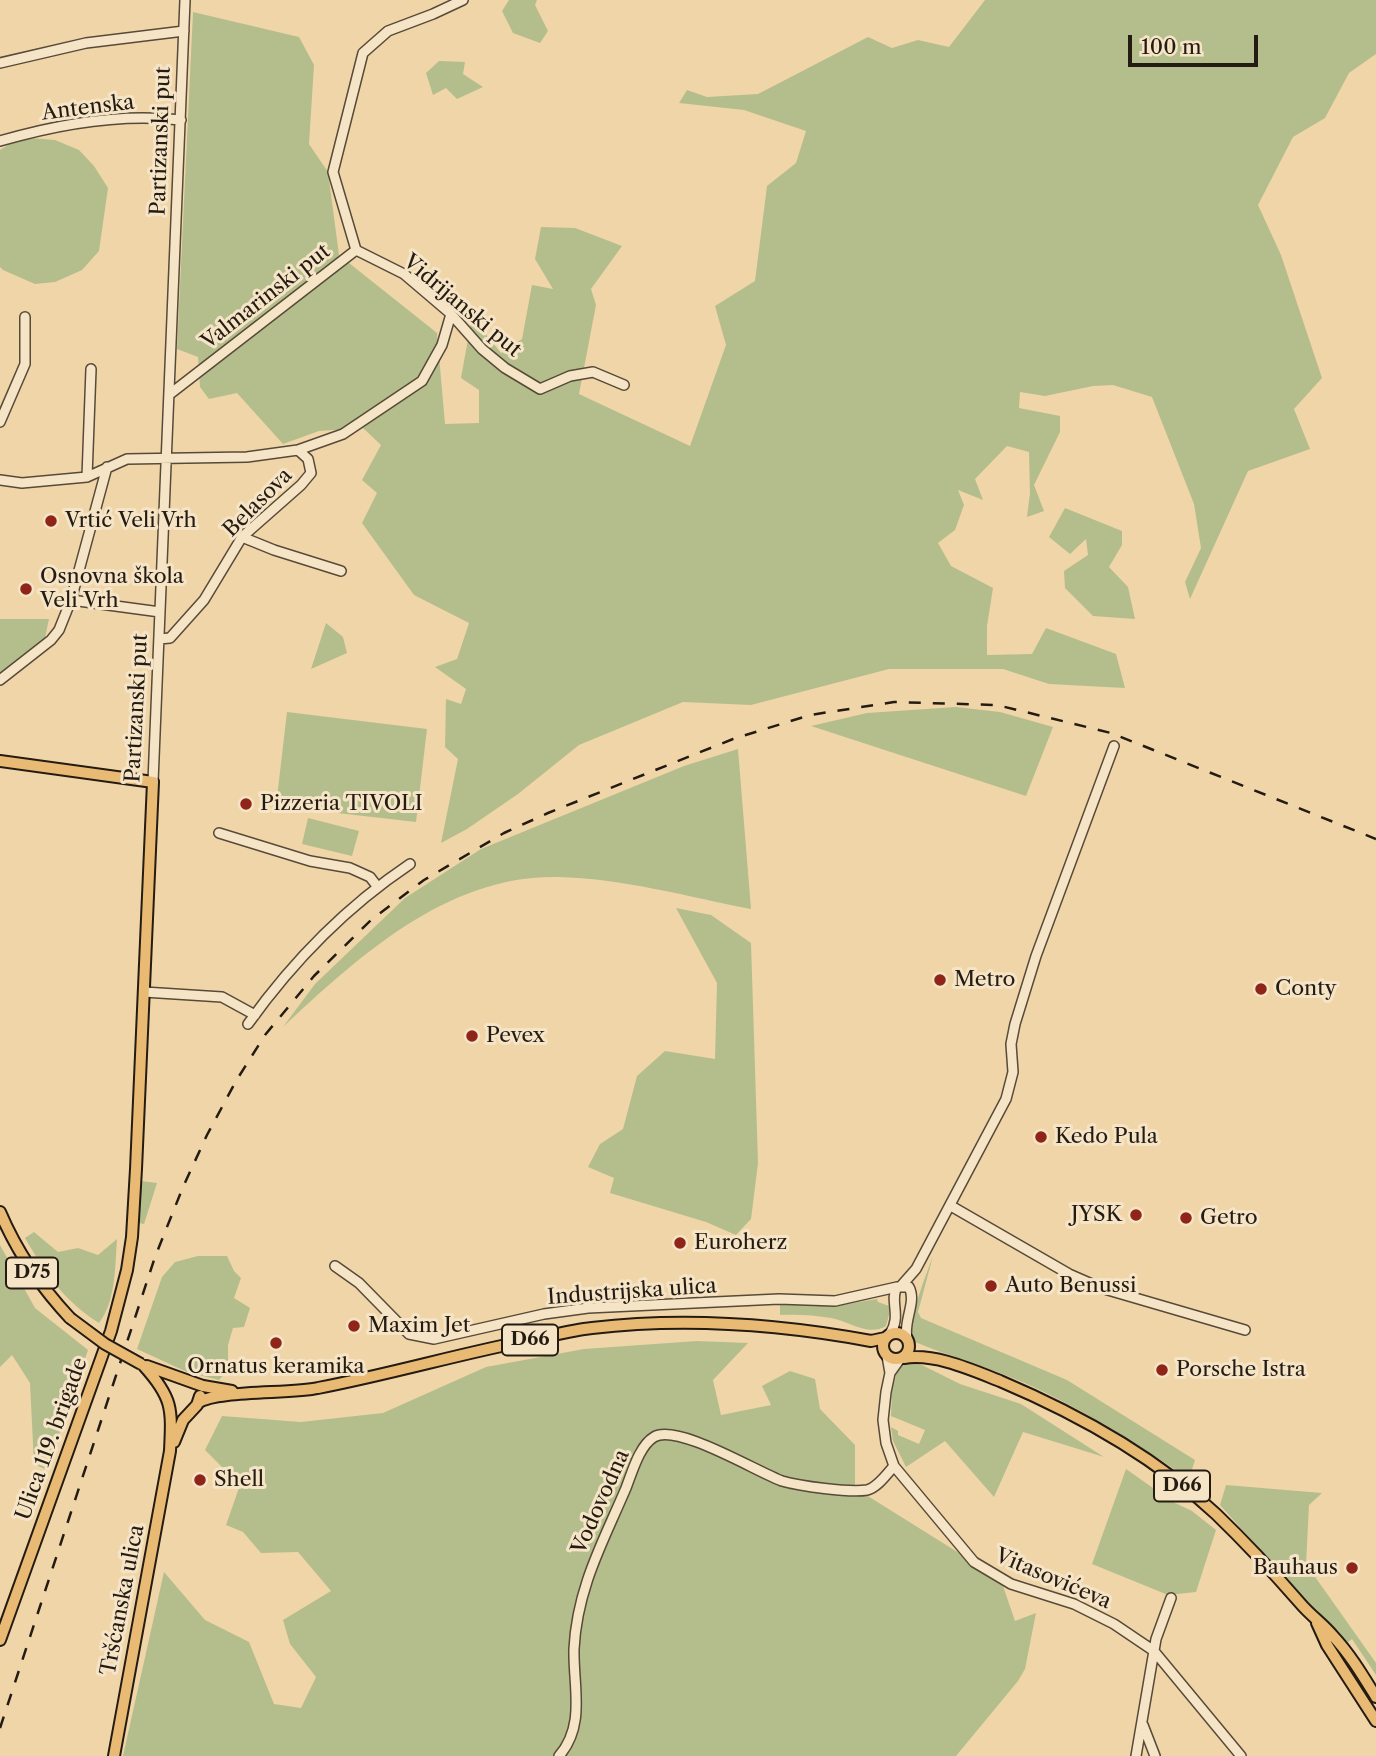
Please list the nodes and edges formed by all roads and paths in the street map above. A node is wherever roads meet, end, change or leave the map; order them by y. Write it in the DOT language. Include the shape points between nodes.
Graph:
graph roads {
  1 [pos="186,0"];
  2 [pos="463,0"];
  3 [pos="184,31"];
  4 [pos="0,63"];
  5 [pos="181,120"];
  6 [pos="0,141"];
  7 [pos="356,250"];
  8 [pos="451,314"];
  9 [pos="25,317"];
  10 [pos="91,369"];
  11 [pos="624,385"];
  12 [pos="170,394"];
  13 [pos="0,422"];
  14 [pos="298,450"];
  15 [pos="167,458"];
  16 [pos="107,467"];
  17 [pos="87,477"];
  18 [pos="0,480"];
  19 [pos="242,537"];
  20 [pos="341,571"];
  21 [pos="71,600"];
  22 [pos="160,612"];
  23 [pos="159,639"];
  24 [pos="0,680"];
  25 [pos="1114,747"];
  26 [pos="0,761"];
  27 [pos="153,782"];
  28 [pos="219,833"];
  29 [pos="411,864"];
  30 [pos="377,886"];
  31 [pos="144,992"];
  32 [pos="255,1015"];
  33 [pos="248,1024"];
  34 [pos="951,1206"];
  35 [pos="0,1212"];
  36 [pos="335,1266"];
  37 [pos="916,1269"];
  38 [pos="899,1287"];
  39 [pos="876,1294"];
  40 [pos="912,1294"];
  41 [pos="894,1298"];
  42 [pos="1245,1330"];
  43 [pos="111,1331"];
  44 [pos="888,1336"];
  45 [pos="908,1340"];
  46 [pos="871,1341"];
  47 [pos="885,1354"];
  48 [pos="902,1359"];
  49 [pos="944,1362"];
  50 [pos="143,1365"];
  51 [pos="890,1373"];
  52 [pos="189,1381"];
  53 [pos="251,1393"];
  54 [pos="168,1399"];
  55 [pos="198,1403"];
  56 [pos="189,1411"];
  57 [pos="170,1451"];
  58 [pos="894,1466"];
  59 [pos="1171,1598"];
  60 [pos="1316,1621"];
  61 [pos="0,1640"];
  62 [pos="1154,1651"];
  63 [pos="1376,1697"];
  64 [pos="1376,1721"];
  65 [pos="1142,1723"];
  66 [pos="114,1756"];
  67 [pos="559,1756"];
  68 [pos="1136,1756"];
  69 [pos="1155,1756"];
  70 [pos="1241,1756"];
  1 -- 3 [label="street, Partizanski put"];
  2 -- 7 [label="street, Valmarinski put" via="387,31 363,53 333,172"];
  3 -- 4 [label="street" via="86,43"];
  3 -- 5 [label="street, Partizanski put"];
  5 -- 6 [label="street, Antenska" via="90,121"];
  5 -- 12 [label="street, Partizanski put"];
  7 -- 8 [label="street, Vidrijanski put" via="404,274"];
  7 -- 12 [label="street, Valmarinski put"];
  8 -- 11 [label="street, Vidrijanski put" via="482,349 540,389 593,372"];
  8 -- 14 [label="street" via="443,345 422,381 343,435"];
  9 -- 13 [label="street" via="25,364"];
  10 -- 17 [label="street"];
  12 -- 15 [label="street, Partizanski put"];
  14 -- 15 [label="street" via="247,457"];
  14 -- 19 [label="street, Belasova" via="308,459 311,473"];
  15 -- 16 [label="street" via="127,459"];
  15 -- 22 [label="street, Partizanski put"];
  16 -- 17 [label="street"];
  16 -- 21 [label="street"];
  17 -- 18 [label="street" via="22,483"];
  19 -- 20 [label="street"];
  19 -- 23 [label="street, Belasova" via="204,600 170,638"];
  21 -- 22 [label="street"];
  21 -- 24 [label="street" via="59,631"];
  22 -- 23 [label="street, Partizanski put"];
  23 -- 27 [label="street, Partizanski put"];
  25 -- 34 [label="street" via="1039,949 1013,1034 1013,1072 1006,1099"];
  26 -- 27 [label="main road"];
  27 -- 31 [label="main road, Partizanski put"];
  28 -- 30 [label="street" via="361,872"];
  29 -- 30 [label="street"];
  30 -- 32 [label="street" via="290,969"];
  31 -- 32 [label="street" via="222,997"];
  31 -- 43 [label="main road, Partizanski put" via="132,1237 125,1286"];
  32 -- 33 [label="street"];
  34 -- 37 [label="street"];
  34 -- 42 [label="street" via="1069,1274"];
  35 -- 50 [label="main road, D75, bridge" via="44,1291 104,1344"];
  36 -- 39 [label="street, Industrijska ulica" via="359,1283 408,1334 434,1339 588,1308 779,1299 835,1301"];
  37 -- 38 [label="street"];
  37 -- 40 [label="street"];
  38 -- 39 [label="street, Industrijska ulica"];
  38 -- 40 [label="street" via="909,1287"];
  38 -- 41 [label="street"];
  39 -- 41 [label="street, Industrijska ulica"];
  40 -- 45 [label="street"];
  41 -- 44 [label="street" via="897,1315"];
  43 -- 61 [label="main road, Ulica 119. brigade"];
  44 -- 45 [label="main road, D66" via="899,1333"];
  44 -- 46 [label="main road, D66"];
  44 -- 47 [label="main road"];
  45 -- 48 [label="main road" via="909,1351"];
  45 -- 49 [label="main road, D66"];
  46 -- 47 [label="main road, D66"];
  46 -- 53 [label="main road, D66" via="778,1326 648,1323 590,1328 469,1351 318,1388"];
  47 -- 48 [label="main road, D66"];
  47 -- 51 [label="street, Vitasovićeva"];
  48 -- 49 [label="main road, D66"];
  48 -- 51 [label="street, Vitasovićeva"];
  49 -- 60 [label="main road, D66" via="1006,1384 1083,1420 1172,1478 1244,1542"];
  50 -- 52 [label="main road, D75"];
  50 -- 54 [label="main road, D75"];
  51 -- 58 [label="street, Vitasovićeva" via="883,1420"];
  52 -- 53 [label="main road, D66"];
  52 -- 54 [label="main road" via="171,1384"];
  52 -- 55 [label="main road" via="200,1393"];
  53 -- 55 [label="main road, D66"];
  54 -- 56 [label="main road" via="176,1411"];
  54 -- 57 [label="main road"];
  55 -- 56 [label="main road, D66"];
  56 -- 57 [label="main road"];
  57 -- 66 [label="main road, Tršćanska ulica"];
  58 -- 62 [label="street, Vitasovićeva" via="975,1562 1011,1584 1074,1604"];
  58 -- 67 [label="street, Vodovodna" via="867,1490 824,1488 784,1481 698,1443 663,1433 652,1438 639,1457 584,1587 574,1649 575,1730"];
  59 -- 62 [label="street"];
  60 -- 63 [label="main road, D66" via="1334,1637"];
  60 -- 64 [label="main road, D66"];
  62 -- 65 [label="street"];
  62 -- 70 [label="street, Vitasovićeva"];
  65 -- 68 [label="street"];
  65 -- 69 [label="street"];
}
